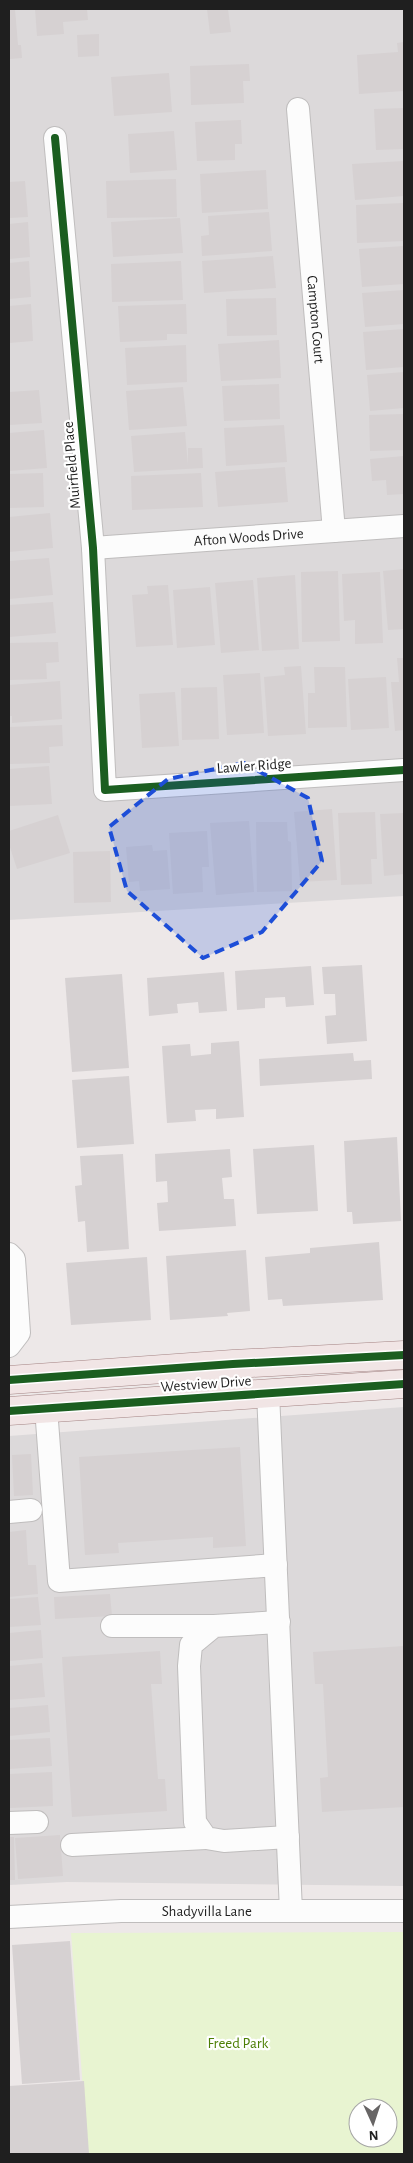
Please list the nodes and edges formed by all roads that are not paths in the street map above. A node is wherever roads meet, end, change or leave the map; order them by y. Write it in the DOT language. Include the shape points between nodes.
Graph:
graph roads {
  1 [pos="298,109"];
  2 [pos="55,138"];
  3 [pos="404,526"];
  4 [pos="334,531"];
  5 [pos="93,548"];
  6 [pos="404,770"];
  7 [pos="105,790"];
  8 [pos="9,1254"];
  9 [pos="9,1346"];
  10 [pos="404,1355"];
  11 [pos="404,1368"];
  12 [pos="9,1380"];
  13 [pos="404,1384"];
  14 [pos="268,1393"];
  15 [pos="46,1408"];
  16 [pos="9,1411"];
  17 [pos="276,1565"];
  18 [pos="279,1622"];
  19 [pos="112,1626"];
  20 [pos="214,1626"];
  21 [pos="36,1822"];
  22 [pos="9,1823"];
  23 [pos="288,1837"];
  24 [pos="206,1838"];
  25 [pos="72,1845"];
  26 [pos="404,1910"];
  27 [pos="291,1911"];
  28 [pos="9,1917"];
  1 -- 4 [label="street, Campton Court"];
  2 -- 5 [label="street, Muirfield Place"];
  3 -- 4 [label="street, Afton Woods Drive"];
  4 -- 5 [label="street, Afton Woods Drive"];
  5 -- 7 [label="street, Muirfield Place"];
  6 -- 7 [label="street, Lawler Ridge"];
  8 -- 9 [label="street" via="14,1259 19,1333"];
  10 -- 11 [label="main road"];
  10 -- 12 [label="main road, Westview Drive"];
  13 -- 14 [label="main road, Westview Drive"];
  14 -- 15 [label="main road, Westview Drive"];
  14 -- 17 [label="street"];
  15 -- 16 [label="main road, Westview Drive"];
  15 -- 17 [label="street" via="59,1581"];
  17 -- 18 [label="street"];
  18 -- 20 [label="street"];
  18 -- 23 [label="street"];
  19 -- 20 [label="street"];
  20 -- 24 [label="street" via="191,1646 188,1666 195,1822"];
  21 -- 22 [label="street"];
  23 -- 24 [label="street" via="224,1841"];
  23 -- 27 [label="street"];
  24 -- 25 [label="street"];
  26 -- 27 [label="street, Shadyvilla Lane"];
  27 -- 28 [label="street, Shadyvilla Lane" via="121,1911"];
}
